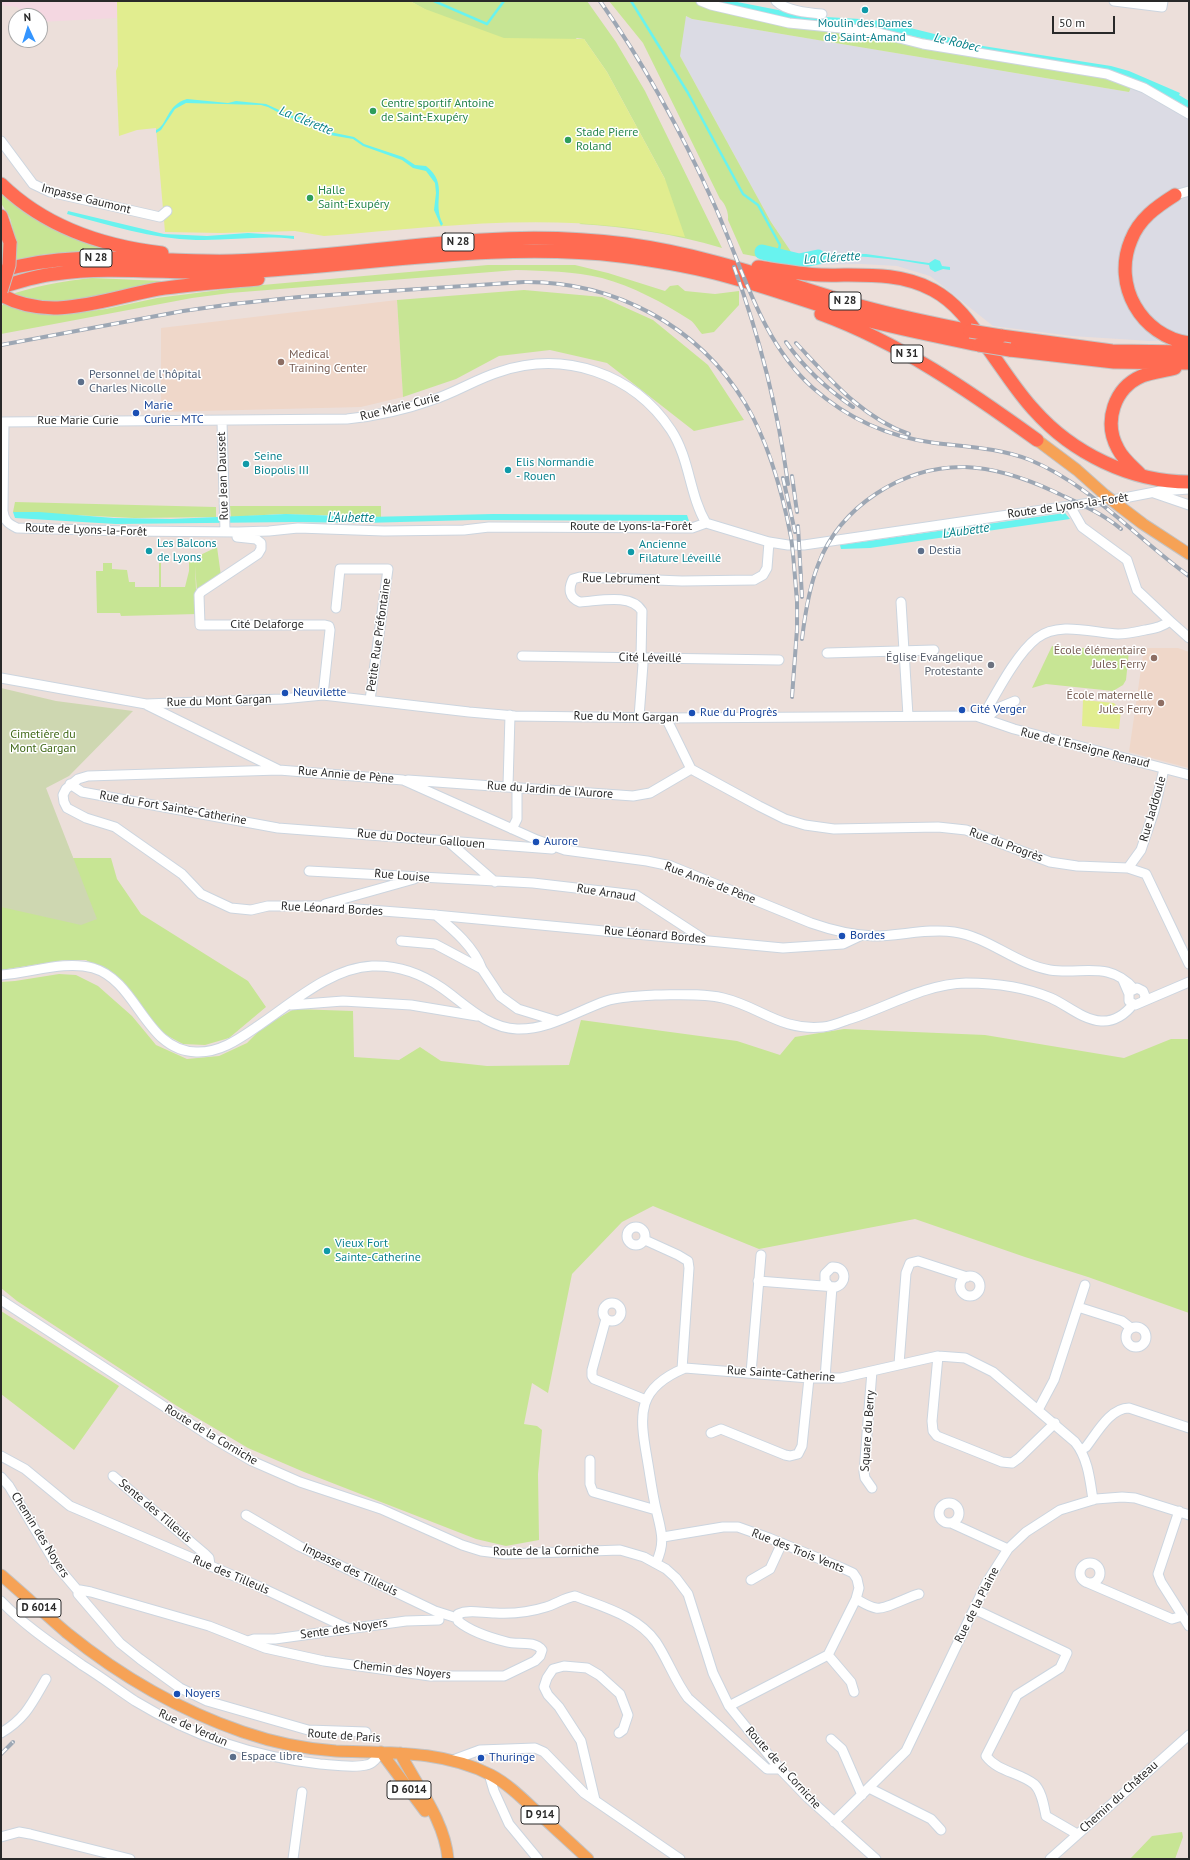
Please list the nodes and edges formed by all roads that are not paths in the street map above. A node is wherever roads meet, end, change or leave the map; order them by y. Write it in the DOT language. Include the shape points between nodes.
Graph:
graph roads {
  1 [pos="700,1"];
  2 [pos="776,1"];
  3 [pos="1114,1"];
  4 [pos="1163,1"];
  5 [pos="822,14"];
  6 [pos="1189,114"];
  7 [pos="1,141"];
  8 [pos="1,184"];
  9 [pos="1189,191"];
  10 [pos="1175,195"];
  11 [pos="167,211"];
  12 [pos="1,216"];
  13 [pos="192,261"];
  14 [pos="326,267"];
  15 [pos="719,268"];
  16 [pos="1,271"];
  17 [pos="1,288"];
  18 [pos="1,291"];
  19 [pos="1,295"];
  20 [pos="1189,343"];
  21 [pos="1189,352"];
  22 [pos="1189,364"];
  23 [pos="222,421"];
  24 [pos="3,422"];
  25 [pos="1037,440"];
  26 [pos="1141,476"];
  27 [pos="1189,482"];
  28 [pos="1189,489"];
  29 [pos="1154,493"];
  30 [pos="1189,505"];
  31 [pos="1070,506"];
  32 [pos="2,507"];
  33 [pos="706,523"];
  34 [pos="228,529"];
  35 [pos="769,542"];
  36 [pos="1189,554"];
  37 [pos="901,602"];
  38 [pos="336,608"];
  39 [pos="1170,621"];
  40 [pos="200,625"];
  41 [pos="1189,638"];
  42 [pos="904,650"];
  43 [pos="934,650"];
  44 [pos="827,653"];
  45 [pos="522,656"];
  46 [pos="641,657"];
  47 [pos="779,660"];
  48 [pos="1,678"];
  49 [pos="323,695"];
  50 [pos="370,700"];
  51 [pos="1015,702"];
  52 [pos="146,704"];
  53 [pos="510,716"];
  54 [pos="908,716"];
  55 [pos="639,717"];
  56 [pos="666,718"];
  57 [pos="983,718"];
  58 [pos="691,769"];
  59 [pos="1164,769"];
  60 [pos="279,770"];
  61 [pos="1189,775"];
  62 [pos="402,780"];
  63 [pos="70,784"];
  64 [pos="513,787"];
  65 [pos="278,828"];
  66 [pos="512,829"];
  67 [pos="449,842"];
  68 [pos="565,850"];
  69 [pos="1128,868"];
  70 [pos="309,871"];
  71 [pos="417,878"];
  72 [pos="495,882"];
  73 [pos="318,906"];
  74 [pos="435,915"];
  75 [pos="862,935"];
  76 [pos="705,940"];
  77 [pos="401,941"];
  78 [pos="1189,964"];
  79 [pos="482,969"];
  80 [pos="1,975"];
  81 [pos="1189,982"];
  82 [pos="1135,991"];
  83 [pos="1164,992"];
  84 [pos="1144,1001"];
  85 [pos="1133,1004"];
  86 [pos="290,1005"];
  87 [pos="480,1016"];
  88 [pos="557,1021"];
  89 [pos="645,1240"];
  90 [pos="761,1254"];
  91 [pos="967,1277"];
  92 [pos="758,1281"];
  93 [pos="1085,1285"];
  94 [pos="1,1300"];
  95 [pos="1078,1307"];
  96 [pos="606,1319"];
  97 [pos="1131,1328"];
  98 [pos="938,1356"];
  99 [pos="898,1364"];
  100 [pos="682,1369"];
  101 [pos="872,1371"];
  102 [pos="751,1373"];
  103 [pos="809,1378"];
  104 [pos="824,1378"];
  105 [pos="646,1400"];
  106 [pos="1038,1410"];
  107 [pos="1055,1423"];
  108 [pos="1189,1428"];
  109 [pos="711,1433"];
  110 [pos="1082,1450"];
  111 [pos="1,1456"];
  112 [pos="590,1460"];
  113 [pos="113,1476"];
  114 [pos="1,1477"];
  115 [pos="872,1488"];
  116 [pos="1093,1500"];
  117 [pos="656,1510"];
  118 [pos="1179,1511"];
  119 [pos="246,1515"];
  120 [pos="1189,1515"];
  121 [pos="951,1522"];
  122 [pos="663,1537"];
  123 [pos="782,1543"];
  124 [pos="1008,1550"];
  125 [pos="656,1563"];
  126 [pos="210,1565"];
  127 [pos="1,1575"];
  128 [pos="751,1580"];
  129 [pos="1086,1582"];
  130 [pos="79,1592"];
  131 [pos="919,1594"];
  132 [pos="856,1599"];
  133 [pos="1,1601"];
  134 [pos="974,1609"];
  135 [pos="1182,1616"];
  136 [pos="458,1619"];
  137 [pos="1189,1626"];
  138 [pos="347,1628"];
  139 [pos="248,1641"];
  140 [pos="828,1656"];
  141 [pos="46,1679"];
  142 [pos="854,1692"];
  143 [pos="207,1701"];
  144 [pos="729,1706"];
  145 [pos="202,1715"];
  146 [pos="366,1732"];
  147 [pos="1,1733"];
  148 [pos="619,1733"];
  149 [pos="1189,1734"];
  150 [pos="831,1738"];
  151 [pos="391,1753"];
  152 [pos="453,1760"];
  153 [pos="780,1769"];
  154 [pos="490,1774"];
  155 [pos="869,1788"];
  156 [pos="302,1792"];
  157 [pos="862,1795"];
  158 [pos="596,1800"];
  159 [pos="834,1822"];
  160 [pos="439,1826"];
  161 [pos="941,1830"];
  162 [pos="1077,1834"];
  163 [pos="1,1837"];
  164 [pos="130,1859"];
  165 [pos="293,1859"];
  166 [pos="448,1859"];
  167 [pos="538,1859"];
  168 [pos="588,1859"];
  169 [pos="680,1859"];
  170 [pos="876,1859"];
  171 [pos="1050,1859"];
  1 -- 6 [label="street" via="789,23 871,31 923,44 1107,74 1144,88"];
  2 -- 5 [label="street" via="785,7"];
  3 -- 4 [label="street" via="1162,7"];
  7 -- 11 [label="street, Impasse Gaumont" via="36,186 50,192 160,217"];
  8 -- 13 [label="highway" via="26,206 69,230 116,245 173,254"];
  9 -- 10 [label="street"];
  10 -- 20 [label="highway" via="1149,214 1131,240 1125,270 1129,293 1145,321 1171,339"];
  12 -- 18 [label="highway, bridge" via="10,243 9,265"];
  13 -- 15 [label="highway, N 28" via="269,259 482,240 544,239 625,244 661,250"];
  13 -- 16 [label="highway, N 28" via="74,258 25,264"];
  14 -- 15 [label="highway, N 28" via="468,253 547,251 621,256 683,266"];
  14 -- 17 [label="highway, N 28" via="202,273 71,272 39,277"];
  14 -- 19 [label="highway" via="310,275 159,289 74,307 30,306"];
  15 -- 21 [label="highway, N 28, bridge" via="865,307 970,331 1112,351"];
  15 -- 22 [label="highway, N 28, bridge" via="870,320 979,345 1114,362"];
  15 -- 25 [label="highway, N 31" via="764,294 841,322 892,346 964,388"];
  15 -- 26 [label="highway" via="900,278 934,290 964,316 1025,400 1059,433 1088,454"];
  22 -- 26 [label="highway" via="1144,376 1132,382 1116,400 1111,427 1114,440 1121,454"];
  23 -- 24 [label="street, Rue Marie Curie"];
  23 -- 33 [label="street, Rue Marie Curie" via="347,419 370,416 434,400 487,376 514,368 549,364 574,366 619,381 638,393 655,410 672,432 683,454 699,512"];
  23 -- 34 [label="street, Rue Jean Dausset" via="225,514"];
  24 -- 32 [label="street, Route de Lyons-la-Forêt"];
  25 -- 36 [label="main road, N 31, bridge" via="1143,524"];
  26 -- 27 [label="highway"];
  28 -- 29 [label="street, Route de Lyons-la-Forêt"];
  29 -- 30 [label="street"];
  29 -- 31 [label="street, Route de Lyons-la-Forêt"];
  31 -- 35 [label="street, Route de Lyons-la-Forêt" via="809,545"];
  31 -- 39 [label="street" via="1082,527 1127,560 1137,590"];
  32 -- 34 [label="street, Route de Lyons-la-Forêt" via="6,521 17,528 126,531"];
  33 -- 34 [label="street, Route de Lyons-la-Forêt" via="692,528 489,527 464,530 384,531"];
  33 -- 35 [label="street, Route de Lyons-la-Forêt"];
  34 -- 40 [label="street, Route de Lyons-la-Forêt" via="235,536 256,539 261,549 258,554 201,592"];
  35 -- 46 [label="street, Rue Lebrument" via="767,568 763,575 754,580 682,581 580,577 573,579 570,594 574,600 624,600 639,607 642,612"];
  37 -- 42 [label="street"];
  38 -- 50 [label="street, Petite Rue Préfontaine" via="340,569 388,569"];
  39 -- 41 [label="street"];
  39 -- 57 [label="street" via="1163,627 1119,634 1056,630 1038,637 1023,651"];
  40 -- 49 [label="street, Cité Delaforge" via="329,626"];
  42 -- 43 [label="street"];
  42 -- 44 [label="street"];
  42 -- 54 [label="street"];
  45 -- 46 [label="street, Cité Léveillé"];
  46 -- 47 [label="street, Cité Léveillé"];
  46 -- 55 [label="street, Rue Lebrument" via="643,664"];
  48 -- 52 [label="street, Rue du Mont Gargan"];
  49 -- 50 [label="street, Rue du Mont Gargan"];
  49 -- 52 [label="street, Rue du Mont Gargan"];
  50 -- 53 [label="street, Rue du Mont Gargan"];
  51 -- 57 [label="street" via="998,708"];
  52 -- 60 [label="street, Rue Annie de Pène"];
  53 -- 55 [label="street, Rue du Mont Gargan"];
  53 -- 64 [label="street"];
  54 -- 56 [label="street, Rue du Mont Gargan"];
  54 -- 57 [label="street, Rue du Mont Gargan" via="961,715"];
  55 -- 56 [label="street, Rue du Mont Gargan"];
  56 -- 58 [label="street"];
  57 -- 59 [label="street, Rue de l'Enseigne Renaud" via="1014,730"];
  58 -- 64 [label="street, Rue du Jardin de l'Aurore" via="650,793 633,796"];
  58 -- 69 [label="street, Rue du Progrès" via="758,806 805,825 834,829 938,827 966,830 1050,862"];
  59 -- 61 [label="street, Rue de l'Enseigne Renaud"];
  59 -- 69 [label="street, Rue Jaddoule" via="1141,850"];
  60 -- 62 [label="street, Rue Annie de Pène"];
  60 -- 63 [label="street" via="88,776"];
  62 -- 64 [label="street, Rue du Jardin de l'Aurore"];
  62 -- 66 [label="street, Rue Annie de Pène"];
  63 -- 65 [label="street, Rue du Fort Sainte-Catherine" via="82,792"];
  63 -- 73 [label="street, Rue Léonard Bordes" via="63,795 67,808 86,818 115,827 182,874 201,894 231,908 251,910 268,906"];
  64 -- 66 [label="street" via="517,819"];
  65 -- 67 [label="street, Rue du Docteur Gallouen"];
  66 -- 68 [label="street, Rue Annie de Pène"];
  67 -- 68 [label="street, Rue du Docteur Gallouen"];
  67 -- 72 [label="street"];
  68 -- 75 [label="street, Rue Annie de Pène" via="647,860 671,866 811,923"];
  69 -- 78 [label="street, Rue du Progrès" via="1146,874"];
  70 -- 71 [label="street, Rue Louise"];
  71 -- 72 [label="street, Rue Louise"];
  71 -- 73 [label="street"];
  72 -- 76 [label="street, Rue Arnaud" via="534,883 636,895"];
  73 -- 74 [label="street, Rue Léonard Bordes"];
  74 -- 76 [label="street, Rue Léonard Bordes"];
  74 -- 79 [label="street" via="477,956"];
  75 -- 76 [label="street, Rue Léonard Bordes" via="843,944 784,948"];
  75 -- 82 [label="street, Rue Annie de Pène" via="955,932 977,939 1031,966 1067,971 1113,972"];
  77 -- 79 [label="street" via="435,944"];
  79 -- 88 [label="street" via="500,996 518,1009"];
  80 -- 86 [label="street" via="28,973 65,965 82,965 97,969 111,977 158,1034 172,1044 191,1052 202,1052 234,1043"];
  81 -- 83 [label="street"];
  82 -- 83 [label="street"];
  82 -- 84 [label="street" via="1145,996"];
  82 -- 85 [label="street, Rue Annie de Pène" via="1129,1001"];
  83 -- 84 [label="street"];
  84 -- 85 [label="street"];
  85 -- 88 [label="street" via="1112,1020 1098,1021 1029,990 984,983 960,983 921,992 865,1015 828,1026 810,1028 794,1026 725,998 689,995 619,998"];
  86 -- 87 [label="street" via="343,1001 411,1005"];
  86 -- 87 [label="street" via="330,978 343,972 374,966 405,970 428,979"];
  87 -- 88 [label="street" via="497,1025 516,1029"];
  89 -- 100 [label="street" via="688,1261"];
  90 -- 92 [label="street"];
  91 -- 99 [label="street" via="918,1261 910,1264 906,1273"];
  92 -- 102 [label="street"];
  92 -- 104 [label="street" via="831,1286"];
  93 -- 95 [label="street"];
  94 -- 125 [label="street, Route de la Corniche" via="211,1437 252,1460 300,1482 381,1509 481,1551 505,1554 611,1550 630,1553"];
  95 -- 97 [label="street" via="1122,1321"];
  95 -- 106 [label="street" via="1054,1380"];
  96 -- 105 [label="street" via="592,1376"];
  98 -- 99 [label="street, Rue Sainte-Catherine"];
  98 -- 106 [label="street, Rue Sainte-Catherine" via="965,1358 983,1366"];
  98 -- 107 [label="street" via="932,1421 933,1431 937,1436 1002,1462 1012,1463"];
  99 -- 101 [label="street, Rue Sainte-Catherine"];
  100 -- 102 [label="street, Rue Sainte-Catherine"];
  100 -- 105 [label="street, Rue Sainte-Catherine" via="668,1375 652,1390"];
  101 -- 104 [label="street, Rue Sainte-Catherine" via="841,1378"];
  101 -- 115 [label="street, Square du Berry" via="864,1472"];
  102 -- 103 [label="street, Rue Sainte-Catherine"];
  103 -- 104 [label="street, Rue Sainte-Catherine"];
  103 -- 109 [label="street" via="802,1446 798,1454 785,1455 721,1429"];
  105 -- 117 [label="street, Rue Sainte-Catherine" via="642,1431"];
  106 -- 107 [label="street, Rue Sainte-Catherine"];
  107 -- 110 [label="street, Rue Sainte-Catherine"];
  108 -- 110 [label="street" via="1130,1408 1123,1408 1115,1412"];
  110 -- 116 [label="street, Rue Sainte-Catherine"];
  111 -- 126 [label="street, Rue des Tilleuls" via="25,1469 70,1506"];
  112 -- 117 [label="street" via="590,1484 593,1492"];
  113 -- 126 [label="street, Sente des Tilleuls" via="209,1558"];
  114 -- 130 [label="street, Chemin des Noyers" via="57,1566"];
  116 -- 118 [label="street, Rue de la Plaine" via="1135,1498"];
  116 -- 124 [label="street, Rue de la Plaine" via="1060,1510 1044,1519"];
  117 -- 122 [label="street, Rue Sainte-Catherine"];
  118 -- 120 [label="street, Rue de la Plaine"];
  118 -- 135 [label="street" via="1158,1574"];
  119 -- 136 [label="street, Impasse des Tilleuls" via="306,1550 435,1611"];
  121 -- 124 [label="street"];
  122 -- 123 [label="street, Rue des Trois Vents" via="738,1527"];
  122 -- 125 [label="street, Rue Sainte-Catherine"];
  123 -- 128 [label="street" via="770,1569"];
  123 -- 132 [label="street, Rue des Trois Vents" via="853,1573 859,1588"];
  124 -- 134 [label="street, Rue de la Plaine" via="987,1582"];
  125 -- 144 [label="street, Route de la Corniche" via="676,1578 688,1594 713,1673"];
  126 -- 138 [label="street, Rue des Tilleuls"];
  127 -- 145 [label="main road, Route de Paris / D 6014" via="68,1633 140,1684"];
  129 -- 135 [label="street" via="1172,1619"];
  130 -- 139 [label="street, Chemin des Noyers" via="91,1592 209,1626"];
  130 -- 143 [label="street, Chemin des Noyers" via="78,1594 120,1643 180,1688"];
  131 -- 132 [label="street" via="908,1596 882,1608"];
  132 -- 140 [label="street, Rue des Trois Vents"];
  133 -- 151 [label="street, Rue de Verdun" via="15,1616 135,1700 164,1717 202,1734 284,1760 328,1765 366,1766"];
  134 -- 155 [label="street, Rue de la Plaine" via="906,1751"];
  134 -- 162 [label="street" via="1067,1653 1060,1668 1017,1695 986,1756 992,1763 1035,1785 1046,1816"];
  135 -- 137 [label="street"];
  136 -- 138 [label="street, Sente des Noyers" via="406,1621"];
  136 -- 139 [label="street, Chemin des Noyers" via="465,1627 507,1642 539,1646 542,1650 540,1656 504,1676 430,1676 324,1661 265,1648"];
  136 -- 153 [label="street" via="458,1614 465,1611 496,1614 528,1612 574,1596 629,1618 642,1626 656,1642 678,1685 688,1698 767,1770"];
  138 -- 139 [label="street, Sente des Noyers"];
  140 -- 142 [label="street" via="851,1682"];
  140 -- 144 [label="street"];
  141 -- 147 [label="street" via="27,1712"];
  143 -- 145 [label="street"];
  143 -- 146 [label="street, Chemin des Noyers" via="308,1730"];
  144 -- 153 [label="street, Route de la Corniche"];
  145 -- 151 [label="main road, Route de Paris / D 6014" via="244,1732 305,1747"];
  148 -- 158 [label="street" via="623,1730 628,1715 620,1694 587,1668 564,1666 553,1670 544,1687 580,1741"];
  149 -- 162 [label="street, Chemin du Château"];
  150 -- 157 [label="street" via="842,1749"];
  151 -- 152 [label="main road, Route de Paris / D 914"];
  151 -- 160 [label="main road, D 6014"];
  151 -- 160 [label="main road, D 6014" via="415,1782"];
  152 -- 154 [label="main road, Route de Paris / D 914"];
  152 -- 158 [label="street" via="480,1750 535,1748 544,1752 584,1793"];
  153 -- 159 [label="street, Route de la Corniche"];
  154 -- 167 [label="street" via="494,1791 509,1824"];
  154 -- 168 [label="main road, Route de Paris / D 914" via="512,1790"];
  155 -- 157 [label="street, Rue de la Plaine"];
  155 -- 161 [label="street" via="931,1819"];
  156 -- 165 [label="street"];
  157 -- 159 [label="street, Rue de la Plaine"];
  158 -- 169 [label="street"];
  159 -- 170 [label="street, Route de la Corniche"];
  160 -- 166 [label="main road, D 6014"];
  162 -- 171 [label="street, Chemin du Château"];
  163 -- 164 [label="street" via="19,1832"];
}
